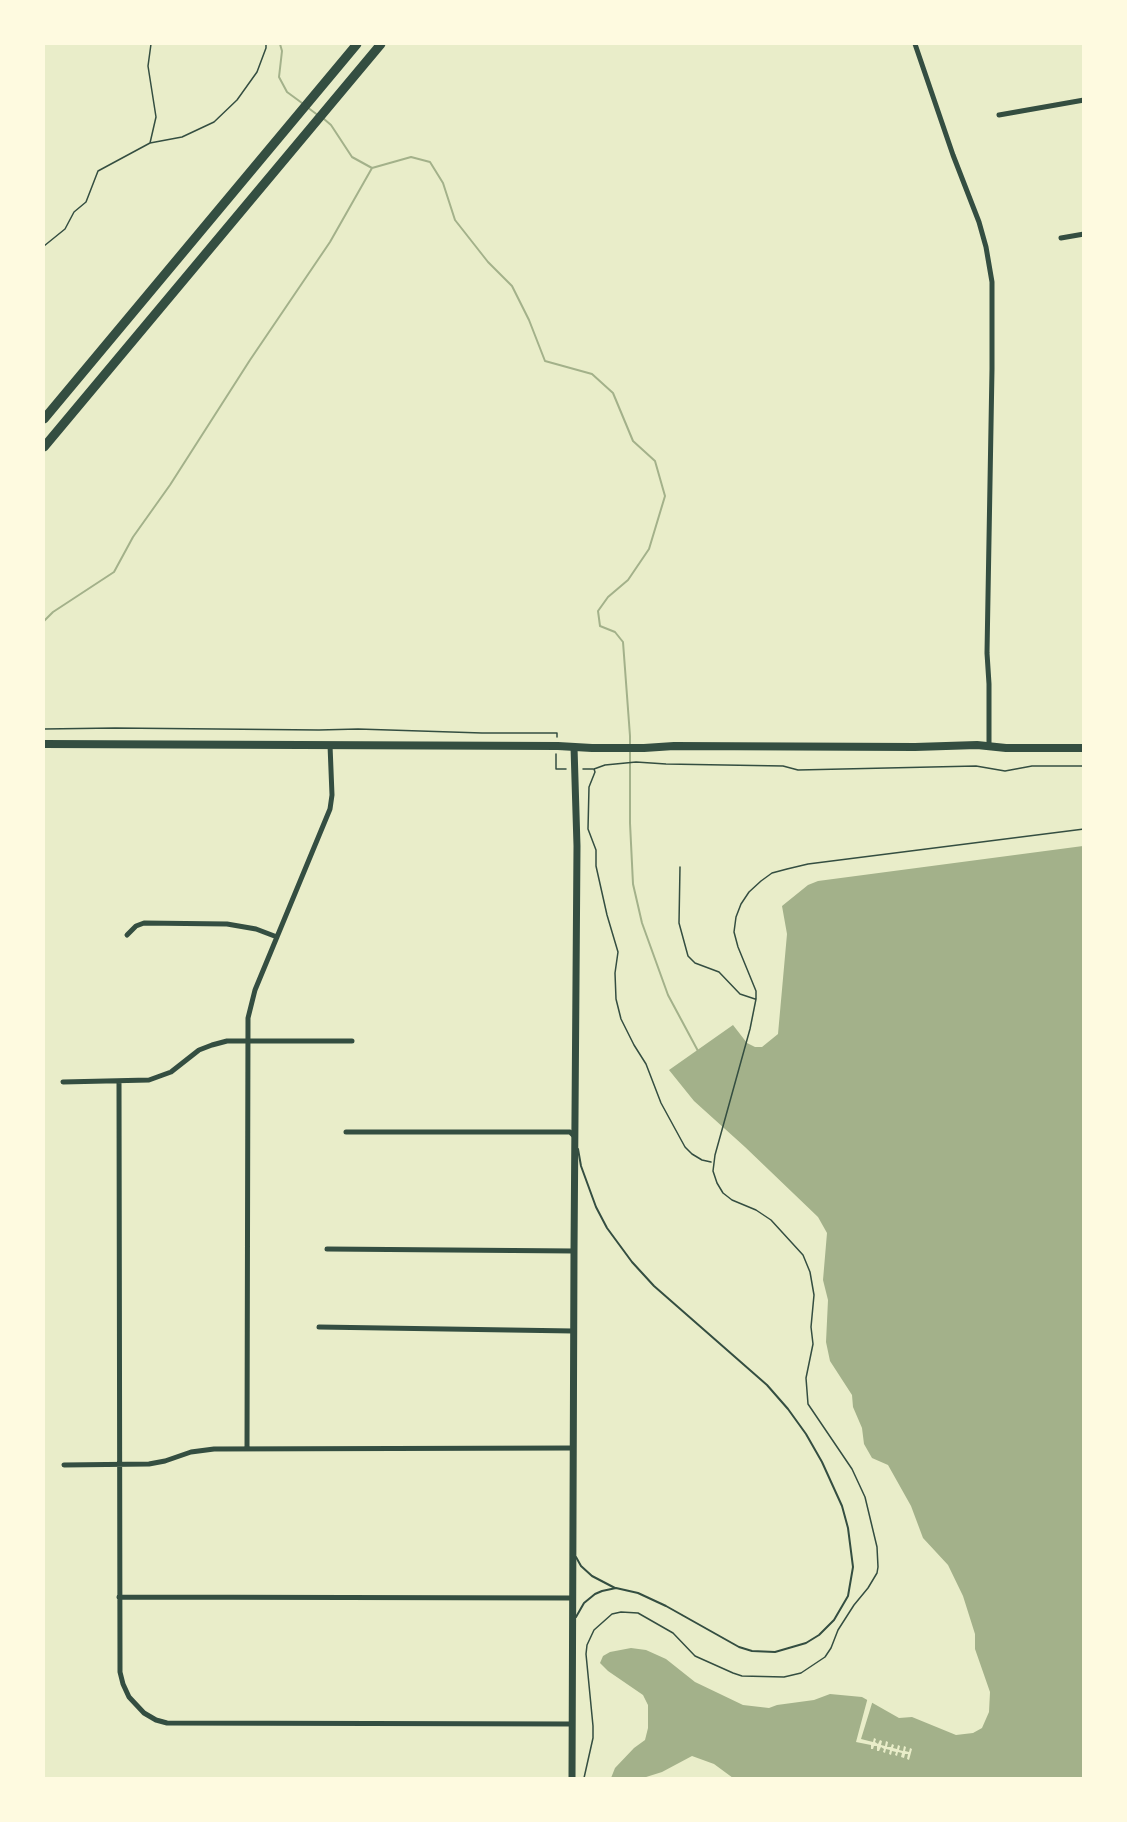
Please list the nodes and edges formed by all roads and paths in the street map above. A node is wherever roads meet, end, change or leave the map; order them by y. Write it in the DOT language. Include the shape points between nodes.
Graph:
graph roads {
  1 [pos="151,44"];
  2 [pos="266,44"];
  3 [pos="357,44"];
  4 [pos="381,44"];
  5 [pos="915,44"];
  6 [pos="1083,100"];
  7 [pos="999,115"];
  8 [pos="150,143"];
  9 [pos="1083,234"];
  10 [pos="1061,238"];
  11 [pos="44,246"];
  12 [pos="44,419"];
  13 [pos="44,447"];
  14 [pos="44,729"];
  15 [pos="44,744"];
  16 [pos="330,745"];
  17 [pos="556,746"];
  18 [pos="989,746"];
  19 [pos="574,747"];
  20 [pos="1083,748"];
  21 [pos="1083,766"];
  22 [pos="574,769"];
  23 [pos="594,769"];
  24 [pos="1083,829"];
  25 [pos="681,867"];
  26 [pos="127,935"];
  27 [pos="277,937"];
  28 [pos="756,999"];
  29 [pos="247,1040"];
  30 [pos="352,1041"];
  31 [pos="63,1082"];
  32 [pos="119,1082"];
  33 [pos="346,1132"];
  34 [pos="576,1138"];
  35 [pos="713,1162"];
  36 [pos="327,1249"];
  37 [pos="574,1251"];
  38 [pos="319,1328"];
  39 [pos="573,1331"];
  40 [pos="248,1448"];
  41 [pos="573,1448"];
  42 [pos="64,1465"];
  43 [pos="120,1465"];
  44 [pos="573,1552"];
  45 [pos="616,1588"];
  46 [pos="119,1597"];
  47 [pos="573,1598"];
  48 [pos="573,1625"];
  49 [pos="572,1724"];
  50 [pos="572,1779"];
  51 [pos="584,1779"];
  1 -- 8 [label="path" via="148,66 156,117"];
  2 -- 8 [label="path" via="257,72 237,100 214,122 182,137"];
  3 -- 12 [label="highway"];
  4 -- 13 [label="highway"];
  5 -- 18 [label="street" via="979,222 992,282"];
  6 -- 7 [label="street"];
  8 -- 11 [label="path" via="98,171 86,202 74,212 65,229"];
  9 -- 10 [label="street"];
  14 -- 17 [label="path" via="557,733"];
  15 -- 16 [label="main road"];
  16 -- 17 [label="main road"];
  16 -- 27 [label="street" via="330,808"];
  17 -- 19 [label="main road"];
  17 -- 22 [label="path" via="556,769"];
  18 -- 19 [label="main road"];
  18 -- 20 [label="main road"];
  19 -- 22 [label="street"];
  21 -- 23 [label="path" via="1032,766 1005,771 976,766 798,770 783,766 635,762"];
  22 -- 23 [label="path"];
  22 -- 34 [label="street"];
  23 -- 35 [label="path" via="589,787 588,829 618,952 616,999 621,1019 685,1147 702,1160"];
  24 -- 28 [label="path" via="808,864 772,873 749,892 736,917 734,932"];
  25 -- 28 [label="path" via="680,922 688,956 695,963 719,972 740,994"];
  26 -- 27 [label="street" via="144,923 227,924"];
  27 -- 29 [label="street" via="255,990"];
  28 -- 35 [label="path"];
  29 -- 30 [label="street"];
  29 -- 32 [label="street" via="212,1045 160,1077"];
  29 -- 40 [label="street"];
  31 -- 32 [label="street"];
  32 -- 43 [label="street"];
  33 -- 34 [label="street" via="570,1132"];
  34 -- 37 [label="street"];
  34 -- 45 [label="lane" via="592,1195 620,1247 654,1286 766,1385 806,1434 834,1486 852,1549 850,1588 834,1620 806,1643 775,1652 739,1647 666,1606"];
  35 -- 51 [label="path" via="723,1193 771,1220 803,1256 810,1272 814,1295 813,1344 806,1378 807,1404 852,1468 865,1497 877,1547 877,1573 838,1630 825,1657 793,1676 733,1673 695,1656 673,1633 638,1613 621,1612 603,1620 587,1645 593,1738"];
  36 -- 37 [label="street"];
  37 -- 39 [label="street"];
  38 -- 39 [label="street"];
  39 -- 41 [label="street"];
  40 -- 41 [label="street"];
  40 -- 43 [label="street" via="205,1449 157,1463"];
  41 -- 44 [label="street"];
  42 -- 43 [label="street"];
  43 -- 46 [label="street"];
  44 -- 45 [label="lane" via="592,1576"];
  44 -- 47 [label="street"];
  45 -- 48 [label="lane" via="602,1591 584,1603"];
  46 -- 47 [label="street"];
  46 -- 49 [label="street" via="121,1678 140,1710 167,1724"];
  47 -- 48 [label="street"];
  48 -- 49 [label="street"];
  49 -- 50 [label="street"];
}
